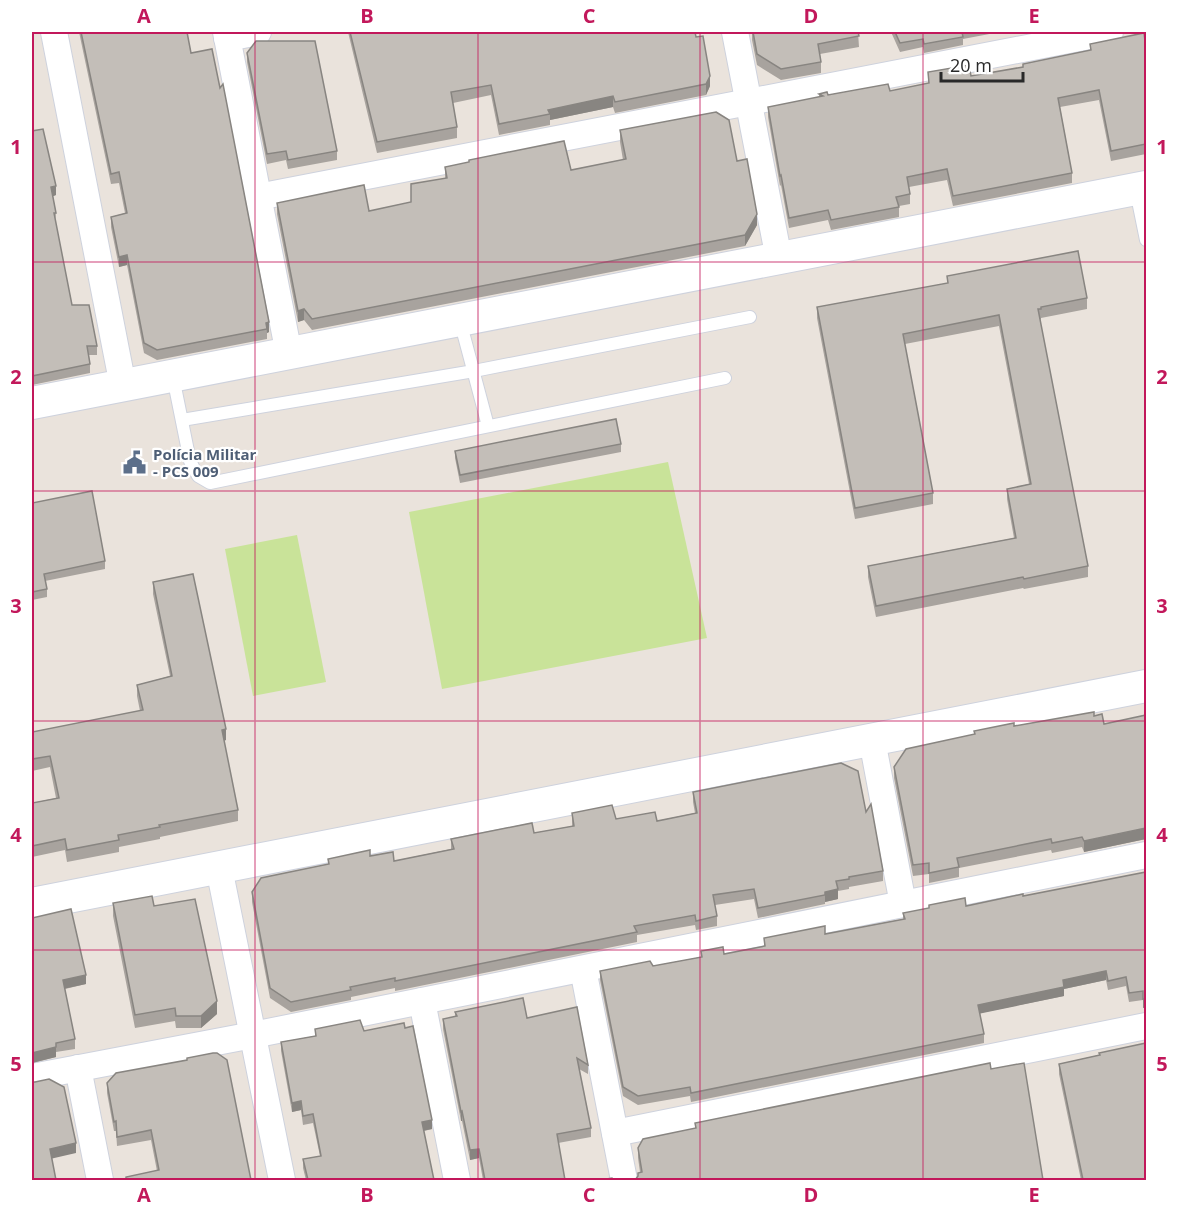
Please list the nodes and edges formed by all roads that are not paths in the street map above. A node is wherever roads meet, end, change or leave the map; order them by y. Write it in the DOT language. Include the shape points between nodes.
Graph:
graph roads {
  1 [pos="54,32"];
  2 [pos="258,32"];
  3 [pos="735,32"];
  4 [pos="1110,32"];
  5 [pos="227,35"];
  6 [pos="749,102"];
  7 [pos="1141,188"];
  8 [pos="258,197"];
  9 [pos="1146,240"];
  10 [pos="779,259"];
  11 [pos="750,317"];
  12 [pos="460,321"];
  13 [pos="289,354"];
  14 [pos="474,371"];
  15 [pos="173,377"];
  16 [pos="724,378"];
  17 [pos="123,386"];
  18 [pos="32,403"];
  19 [pos="182,420"];
  20 [pos="489,426"];
  21 [pos="1146,686"];
  22 [pos="872,740"];
  23 [pos="1146,855"];
  24 [pos="219,868"];
  25 [pos="32,904"];
  26 [pos="903,904"];
  27 [pos="584,969"];
  28 [pos="422,1001"];
  29 [pos="1146,1026"];
  30 [pos="253,1035"];
  31 [pos="78,1068"];
  32 [pos="32,1077"];
  33 [pos="615,1132"];
  34 [pos="100,1180"];
  35 [pos="282,1180"];
  36 [pos="457,1180"];
  37 [pos="624,1180"];
  1 -- 17 [label="street"];
  2 -- 5 [label="street"];
  3 -- 6 [label="street"];
  4 -- 6 [label="street"];
  5 -- 8 [label="street"];
  6 -- 8 [label="street"];
  6 -- 10 [label="street"];
  7 -- 9 [label="lane"];
  7 -- 10 [label="street"];
  8 -- 13 [label="street"];
  10 -- 12 [label="street"];
  11 -- 14 [label="lane"];
  12 -- 13 [label="street"];
  12 -- 14 [label="lane"];
  13 -- 15 [label="street"];
  14 -- 19 [label="lane"];
  14 -- 20 [label="lane"];
  15 -- 17 [label="street"];
  15 -- 19 [label="lane"];
  16 -- 20 [label="lane"];
  17 -- 18 [label="street"];
  19 -- 20 [label="lane" via="190,461 198,476 210,483"];
  21 -- 22 [label="street"];
  22 -- 24 [label="street"];
  22 -- 26 [label="street"];
  23 -- 26 [label="street"];
  24 -- 25 [label="street"];
  24 -- 30 [label="street"];
  26 -- 27 [label="street"];
  27 -- 28 [label="street"];
  27 -- 33 [label="street"];
  28 -- 30 [label="street"];
  28 -- 36 [label="street"];
  29 -- 33 [label="street"];
  30 -- 31 [label="street"];
  30 -- 35 [label="street"];
  31 -- 32 [label="street"];
  31 -- 34 [label="street"];
  33 -- 37 [label="street"];
}
